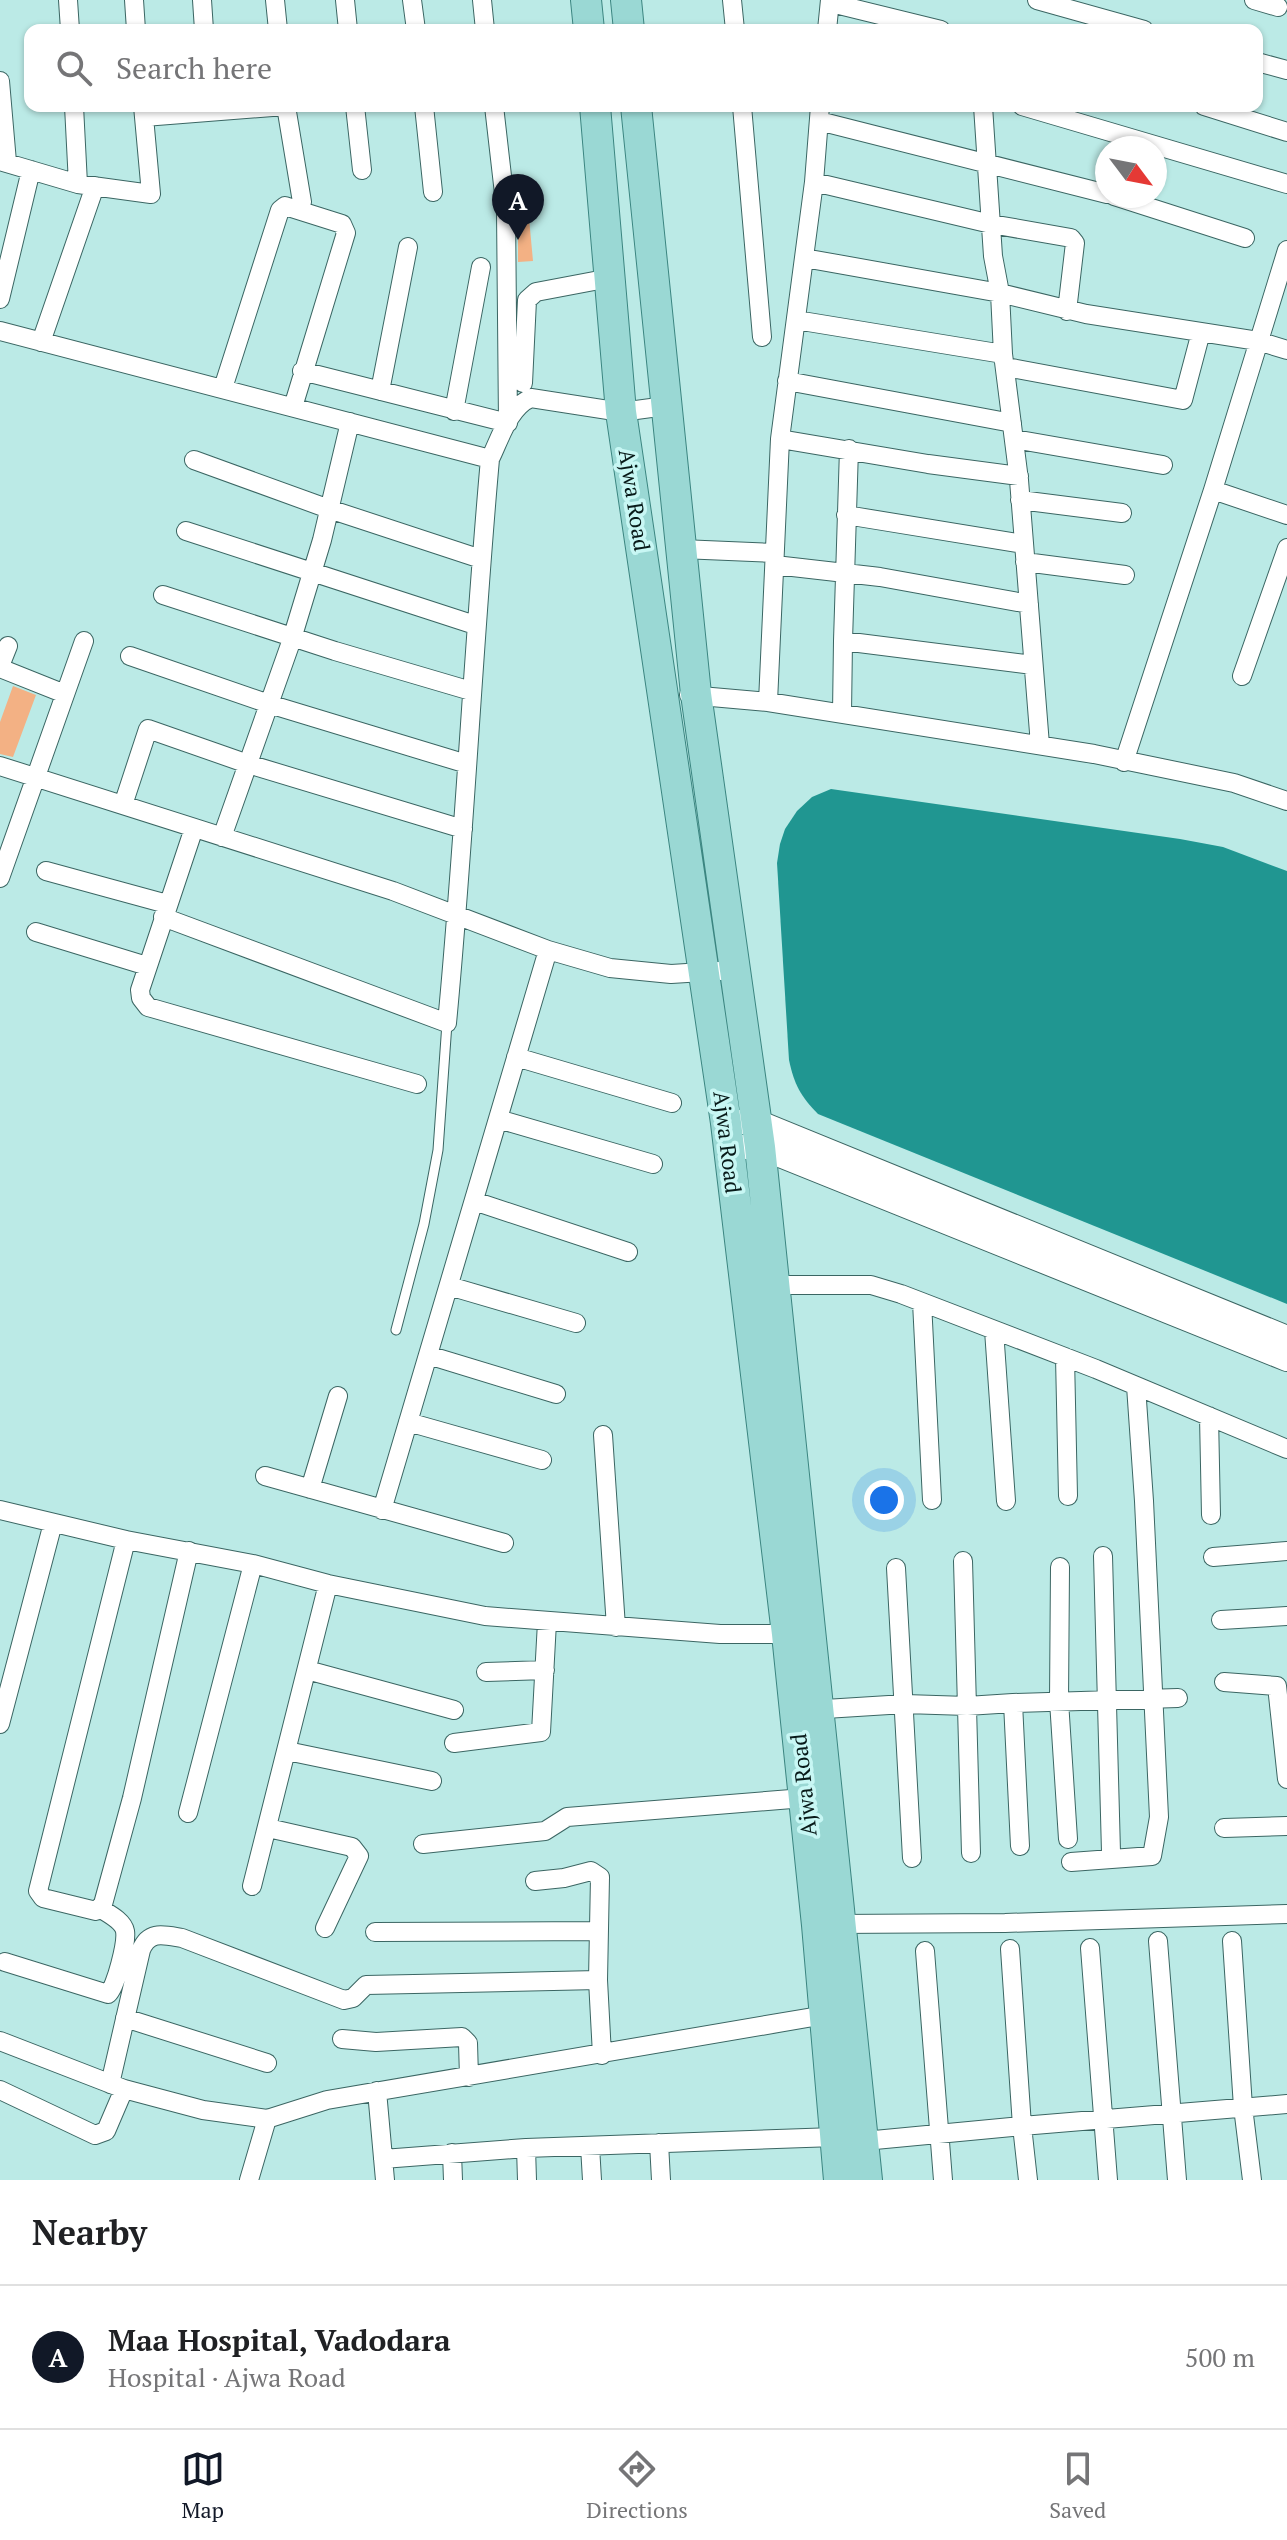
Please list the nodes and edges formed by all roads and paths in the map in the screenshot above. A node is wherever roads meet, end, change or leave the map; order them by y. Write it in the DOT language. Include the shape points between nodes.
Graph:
graph roads {
  1 [pos="68,0"];
  2 [pos="134,0"];
  3 [pos="202,0"];
  4 [pos="275,0"];
  5 [pos="345,0"];
  6 [pos="412,0"];
  7 [pos="482,0"];
  8 [pos="586,0"];
  9 [pos="626,0"];
  10 [pos="732,0"];
  11 [pos="1037,0"];
  12 [pos="1254,0"];
  13 [pos="830,1"];
  14 [pos="1278,7"];
  15 [pos="70,24"];
  16 [pos="136,24"];
  17 [pos="204,24"];
  18 [pos="277,24"];
  19 [pos="347,24"];
  20 [pos="415,24"];
  21 [pos="484,24"];
  22 [pos="588,24"];
  23 [pos="628,24"];
  24 [pos="734,24"];
  25 [pos="828,24"];
  26 [pos="918,24"];
  27 [pos="1123,24"];
  28 [pos="1263,64"];
  29 [pos="1287,70"];
  30 [pos="0,81"];
  31 [pos="75,112"];
  32 [pos="144,112"];
  33 [pos="287,112"];
  34 [pos="356,112"];
  35 [pos="425,112"];
  36 [pos="495,112"];
  37 [pos="596,112"];
  38 [pos="637,112"];
  39 [pos="743,112"];
  40 [pos="983,112"];
  41 [pos="1042,112"];
  42 [pos="1223,112"];
  43 [pos="819,113"];
  44 [pos="1287,132"];
  45 [pos="3,162"];
  46 [pos="986,162"];
  47 [pos="31,170"];
  48 [pos="362,170"];
  49 [pos="814,182"];
  50 [pos="1287,184"];
  51 [pos="86,185"];
  52 [pos="1095,191"];
  53 [pos="433,192"];
  54 [pos="302,202"];
  55 [pos="1151,208"];
  56 [pos="991,224"];
  57 [pos="1245,238"];
  58 [pos="408,247"];
  59 [pos="1287,250"];
  60 [pos="804,258"];
  61 [pos="481,267"];
  62 [pos="610,278"];
  63 [pos="1000,293"];
  64 [pos="0,299"];
  65 [pos="1067,311"];
  66 [pos="796,320"];
  67 [pos="0,331"];
  68 [pos="1201,332"];
  69 [pos="762,337"];
  70 [pos="1258,341"];
  71 [pos="41,342"];
  72 [pos="1287,350"];
  73 [pos="1004,360"];
  74 [pos="302,371"];
  75 [pos="787,381"];
  76 [pos="523,383"];
  77 [pos="223,388"];
  78 [pos="380,391"];
  79 [pos="666,406"];
  80 [pos="293,407"];
  81 [pos="454,411"];
  82 [pos="621,412"];
  83 [pos="350,422"];
  84 [pos="508,423"];
  85 [pos="1013,431"];
  86 [pos="780,439"];
  87 [pos="849,449"];
  88 [pos="490,459"];
  89 [pos="194,460"];
  90 [pos="1163,465"];
  91 [pos="1019,476"];
  92 [pos="1213,490"];
  93 [pos="1020,500"];
  94 [pos="329,509"];
  95 [pos="1122,513"];
  96 [pos="846,515"];
  97 [pos="1287,515"];
  98 [pos="186,531"];
  99 [pos="1287,548"];
  100 [pos="681,549"];
  101 [pos="1025,553"];
  102 [pos="481,559"];
  103 [pos="774,559"];
  104 [pos="313,571"];
  105 [pos="844,572"];
  106 [pos="1125,575"];
  107 [pos="163,595"];
  108 [pos="1029,604"];
  109 [pos="475,625"];
  110 [pos="293,636"];
  111 [pos="84,641"];
  112 [pos="843,641"];
  113 [pos="8,646"];
  114 [pos="130,656"];
  115 [pos="1033,665"];
  116 [pos="0,667"];
  117 [pos="1242,676"];
  118 [pos="471,691"];
  119 [pos="65,694"];
  120 [pos="696,694"];
  121 [pos="666,698"];
  122 [pos="768,702"];
  123 [pos="269,704"];
  124 [pos="842,713"];
  125 [pos="1040,745"];
  126 [pos="1124,762"];
  127 [pos="248,764"];
  128 [pos="467,764"];
  129 [pos="0,766"];
  130 [pos="36,778"];
  131 [pos="1287,800"];
  132 [pos="123,805"];
  133 [pos="194,828"];
  134 [pos="463,829"];
  135 [pos="222,837"];
  136 [pos="46,871"];
  137 [pos="0,878"];
  138 [pos="165,911"];
  139 [pos="458,914"];
  140 [pos="36,932"];
  141 [pos="548,950"];
  142 [pos="147,966"];
  143 [pos="735,970"];
  144 [pos="704,973"];
  145 [pos="447,1023"];
  146 [pos="516,1057"];
  147 [pos="417,1084"];
  148 [pos="672,1103"];
  149 [pos="498,1119"];
  150 [pos="758,1134"];
  151 [pos="727,1135"];
  152 [pos="653,1164"];
  153 [pos="474,1201"];
  154 [pos="628,1252"];
  155 [pos="449,1286"];
  156 [pos="759,1286"];
  157 [pos="922,1302"];
  158 [pos="576,1323"];
  159 [pos="396,1330"];
  160 [pos="994,1330"];
  161 [pos="1287,1338"];
  162 [pos="428,1355"];
  163 [pos="1065,1357"];
  164 [pos="1287,1359"];
  165 [pos="1136,1386"];
  166 [pos="556,1394"];
  167 [pos="338,1396"];
  168 [pos="1209,1416"];
  169 [pos="408,1422"];
  170 [pos="603,1435"];
  171 [pos="1287,1449"];
  172 [pos="542,1460"];
  173 [pos="265,1476"];
  174 [pos="310,1489"];
  175 [pos="1068,1496"];
  176 [pos="932,1500"];
  177 [pos="1006,1501"];
  178 [pos="0,1510"];
  179 [pos="382,1510"];
  180 [pos="1211,1515"];
  181 [pos="53,1523"];
  182 [pos="126,1540"];
  183 [pos="504,1543"];
  184 [pos="189,1551"];
  185 [pos="1287,1551"];
  186 [pos="1103,1556"];
  187 [pos="1213,1557"];
  188 [pos="963,1561"];
  189 [pos="253,1564"];
  190 [pos="1060,1567"];
  191 [pos="896,1568"];
  192 [pos="328,1584"];
  193 [pos="1287,1616"];
  194 [pos="1221,1620"];
  195 [pos="547,1622"];
  196 [pos="616,1627"];
  197 [pos="787,1634"];
  198 [pos="307,1670"];
  199 [pos="545,1670"];
  200 [pos="486,1672"];
  201 [pos="1224,1682"];
  202 [pos="1178,1698"];
  203 [pos="1108,1700"];
  204 [pos="1059,1701"];
  205 [pos="1153,1701"];
  206 [pos="1013,1703"];
  207 [pos="905,1704"];
  208 [pos="967,1706"];
  209 [pos="454,1710"];
  210 [pos="807,1710"];
  211 [pos="0,1724"];
  212 [pos="454,1743"];
  213 [pos="287,1751"];
  214 [pos="1287,1779"];
  215 [pos="432,1781"];
  216 [pos="804,1798"];
  217 [pos="188,1813"];
  218 [pos="1287,1826"];
  219 [pos="268,1828"];
  220 [pos="1224,1828"];
  221 [pos="1068,1839"];
  222 [pos="423,1844"];
  223 [pos="1020,1846"];
  224 [pos="1111,1852"];
  225 [pos="971,1853"];
  226 [pos="912,1858"];
  227 [pos="1071,1862"];
  228 [pos="535,1881"];
  229 [pos="252,1886"];
  230 [pos="101,1909"];
  231 [pos="1287,1914"];
  232 [pos="829,1924"];
  233 [pos="325,1928"];
  234 [pos="599,1931"];
  235 [pos="375,1932"];
  236 [pos="1158,1941"];
  237 [pos="1232,1941"];
  238 [pos="1090,1948"];
  239 [pos="1010,1949"];
  240 [pos="925,1951"];
  241 [pos="5,1962"];
  242 [pos="598,1980"];
  243 [pos="825,2015"];
  244 [pos="125,2018"];
  245 [pos="342,2039"];
  246 [pos="0,2041"];
  247 [pos="602,2055"];
  248 [pos="267,2063"];
  249 [pos="469,2077"];
  250 [pos="117,2087"];
  251 [pos="0,2090"];
  252 [pos="377,2091"];
  253 [pos="1287,2104"];
  254 [pos="1243,2107"];
  255 [pos="1171,2112"];
  256 [pos="267,2119"];
  257 [pos="1102,2119"];
  258 [pos="1022,2126"];
  259 [pos="939,2133"];
  260 [pos="850,2139"];
  261 [pos="659,2143"];
  262 [pos="590,2146"];
  263 [pos="526,2148"];
  264 [pos="452,2153"];
  265 [pos="383,2159"];
  266 [pos="249,2180"];
  267 [pos="385,2180"];
  268 [pos="453,2180"];
  269 [pos="527,2180"];
  270 [pos="592,2180"];
  271 [pos="661,2180"];
  272 [pos="839,2180"];
  273 [pos="867,2180"];
  274 [pos="943,2180"];
  275 [pos="1028,2180"];
  276 [pos="1108,2180"];
  277 [pos="1177,2180"];
  278 [pos="1252,2180"];
  1 -- 15 [label="street"];
  2 -- 16 [label="street"];
  3 -- 17 [label="street"];
  4 -- 18 [label="street"];
  5 -- 19 [label="street"];
  6 -- 20 [label="street"];
  7 -- 21 [label="street"];
  8 -- 22 [label="main road"];
  9 -- 23 [label="main road"];
  10 -- 24 [label="street"];
  11 -- 27 [label="street"];
  12 -- 14 [label="street"];
  13 -- 25 [label="street"];
  13 -- 26 [label="street"];
  28 -- 29 [label="street"];
  30 -- 45 [label="street"];
  31 -- 51 [label="street"];
  32 -- 51 [label="street" via="151,194"];
  33 -- 54 [label="street"];
  34 -- 48 [label="street"];
  35 -- 53 [label="street"];
  36 -- 84 [label="street" via="506,211"];
  37 -- 62 [label="main road, Ajwa Road"];
  38 -- 79 [label="main road, Ajwa Road"];
  39 -- 69 [label="street"];
  40 -- 46 [label="street"];
  41 -- 50 [label="street"];
  42 -- 44 [label="street"];
  43 -- 46 [label="street"];
  43 -- 49 [label="street"];
  45 -- 47 [label="street"];
  46 -- 52 [label="street"];
  46 -- 56 [label="street"];
  47 -- 51 [label="street"];
  47 -- 64 [label="street"];
  49 -- 56 [label="street"];
  49 -- 60 [label="street"];
  51 -- 71 [label="street"];
  55 -- 57 [label="street"];
  56 -- 63 [label="street"];
  56 -- 65 [label="street" via="1071,238 1075,243"];
  58 -- 78 [label="street"];
  59 -- 70 [label="street"];
  60 -- 63 [label="street"];
  60 -- 66 [label="street"];
  61 -- 81 [label="street"];
  62 -- 76 [label="street" via="531,295"];
  62 -- 82 [label="main road, Ajwa Road"];
  63 -- 65 [label="street"];
  63 -- 73 [label="street"];
  65 -- 68 [label="street"];
  66 -- 73 [label="street"];
  66 -- 75 [label="street"];
  67 -- 71 [label="street"];
  68 -- 70 [label="street"];
  68 -- 73 [label="street" via="1183,400"];
  70 -- 72 [label="street"];
  70 -- 92 [label="street"];
  71 -- 77 [label="street"];
  73 -- 85 [label="street"];
  74 -- 77 [label="street" via="346,233 342,224 285,206"];
  74 -- 78 [label="street"];
  74 -- 80 [label="street"];
  75 -- 85 [label="street"];
  75 -- 86 [label="street"];
  77 -- 80 [label="street"];
  78 -- 81 [label="street"];
  79 -- 82 [label="street"];
  79 -- 100 [label="main road, Ajwa Road"];
  80 -- 83 [label="street"];
  81 -- 84 [label="street"];
  82 -- 84 [label="street" via="531,398"];
  82 -- 121 [label="main road, Ajwa Road"];
  83 -- 88 [label="street"];
  83 -- 94 [label="street"];
  84 -- 88 [label="street"];
  85 -- 90 [label="street"];
  85 -- 91 [label="street"];
  86 -- 87 [label="street"];
  86 -- 103 [label="street"];
  87 -- 91 [label="street"];
  87 -- 96 [label="street"];
  88 -- 102 [label="street"];
  89 -- 94 [label="street"];
  91 -- 93 [label="street"];
  92 -- 97 [label="street"];
  92 -- 126 [label="street"];
  93 -- 95 [label="street"];
  93 -- 101 [label="street"];
  94 -- 102 [label="street"];
  94 -- 104 [label="street"];
  96 -- 101 [label="street"];
  96 -- 105 [label="street"];
  98 -- 104 [label="street"];
  99 -- 117 [label="street"];
  100 -- 103 [label="street"];
  100 -- 120 [label="main road, Ajwa Road"];
  101 -- 106 [label="street"];
  101 -- 108 [label="street"];
  102 -- 109 [label="street"];
  103 -- 105 [label="street"];
  103 -- 122 [label="street"];
  104 -- 109 [label="street"];
  104 -- 110 [label="street"];
  105 -- 108 [label="street"];
  105 -- 112 [label="street"];
  107 -- 110 [label="street"];
  108 -- 115 [label="street"];
  109 -- 118 [label="street"];
  110 -- 118 [label="street"];
  110 -- 123 [label="street"];
  111 -- 119 [label="street"];
  112 -- 115 [label="street"];
  112 -- 124 [label="street"];
  113 -- 116 [label="street"];
  114 -- 123 [label="street"];
  115 -- 125 [label="street"];
  116 -- 119 [label="street"];
  118 -- 128 [label="street"];
  119 -- 130 [label="street"];
  120 -- 121 [label="street"];
  120 -- 122 [label="street"];
  120 -- 143 [label="main road, Ajwa Road"];
  121 -- 144 [label="main road, Ajwa Road"];
  122 -- 124 [label="street"];
  123 -- 127 [label="street"];
  123 -- 128 [label="street"];
  124 -- 125 [label="street"];
  125 -- 126 [label="street"];
  126 -- 131 [label="street" via="1234,783"];
  127 -- 132 [label="street" via="148,729"];
  127 -- 134 [label="street"];
  127 -- 135 [label="street"];
  128 -- 134 [label="street"];
  129 -- 130 [label="street"];
  130 -- 132 [label="street"];
  130 -- 137 [label="street"];
  132 -- 133 [label="street"];
  133 -- 135 [label="street"];
  133 -- 138 [label="street"];
  134 -- 139 [label="street"];
  135 -- 139 [label="street"];
  136 -- 138 [label="street"];
  138 -- 142 [label="street"];
  138 -- 145 [label="street"];
  139 -- 141 [label="street"];
  139 -- 145 [label="street"];
  140 -- 142 [label="street"];
  141 -- 144 [label="street" via="610,968"];
  141 -- 146 [label="street"];
  142 -- 147 [label="street" via="140,990 148,1007"];
  143 -- 144 [label="street"];
  143 -- 150 [label="main road, Ajwa Road"];
  144 -- 151 [label="main road, Ajwa Road"];
  145 -- 159 [label="lane" via="438,1150"];
  146 -- 148 [label="street"];
  146 -- 149 [label="street"];
  149 -- 152 [label="street"];
  149 -- 153 [label="street"];
  150 -- 151 [label="street"];
  150 -- 156 [label="main road, Ajwa Road"];
  150 -- 161 [label="street"];
  150 -- 164 [label="street"];
  151 -- 156 [label="main road, Ajwa Road"];
  153 -- 154 [label="street"];
  153 -- 155 [label="street"];
  155 -- 158 [label="street"];
  155 -- 162 [label="street"];
  156 -- 157 [label="street" via="871,1285"];
  156 -- 197 [label="main road, Ajwa Road"];
  156 -- 210 [label="main road, Ajwa Road"];
  157 -- 160 [label="street"];
  157 -- 176 [label="street"];
  160 -- 163 [label="street"];
  160 -- 177 [label="street"];
  162 -- 166 [label="street"];
  162 -- 169 [label="street"];
  163 -- 165 [label="street"];
  163 -- 175 [label="street"];
  165 -- 168 [label="street"];
  165 -- 205 [label="street"];
  167 -- 174 [label="street"];
  168 -- 171 [label="street"];
  168 -- 180 [label="street"];
  169 -- 172 [label="street"];
  169 -- 179 [label="street"];
  170 -- 196 [label="street"];
  173 -- 174 [label="street"];
  174 -- 179 [label="street"];
  178 -- 181 [label="street"];
  179 -- 183 [label="street"];
  181 -- 182 [label="street"];
  181 -- 211 [label="street"];
  182 -- 184 [label="street"];
  182 -- 230 [label="street" via="38,1891 43,1898"];
  184 -- 189 [label="street"];
  184 -- 230 [label="street"];
  185 -- 187 [label="street"];
  186 -- 203 [label="street"];
  188 -- 208 [label="street"];
  189 -- 192 [label="street"];
  189 -- 217 [label="street"];
  190 -- 204 [label="street"];
  191 -- 207 [label="street"];
  192 -- 195 [label="street" via="485,1616"];
  192 -- 198 [label="street"];
  193 -- 194 [label="street"];
  195 -- 196 [label="street"];
  195 -- 199 [label="street"];
  196 -- 197 [label="street"];
  197 -- 210 [label="main road, Ajwa Road"];
  198 -- 209 [label="street"];
  198 -- 213 [label="street"];
  199 -- 200 [label="street"];
  199 -- 212 [label="street" via="541,1732"];
  201 -- 214 [label="street" via="1277,1686"];
  202 -- 205 [label="street"];
  203 -- 204 [label="street"];
  203 -- 205 [label="street"];
  203 -- 224 [label="street"];
  204 -- 206 [label="street"];
  204 -- 221 [label="street"];
  205 -- 227 [label="street" via="1159,1817 1152,1856"];
  206 -- 208 [label="street"];
  206 -- 223 [label="street"];
  207 -- 208 [label="street"];
  207 -- 210 [label="street"];
  207 -- 226 [label="street"];
  208 -- 225 [label="street"];
  210 -- 216 [label="main road, Ajwa Road"];
  210 -- 232 [label="main road, Ajwa Road"];
  213 -- 215 [label="street"];
  213 -- 219 [label="street"];
  216 -- 222 [label="street" via="567,1817 545,1831"];
  216 -- 232 [label="main road, Ajwa Road"];
  218 -- 220 [label="street"];
  219 -- 229 [label="street"];
  219 -- 233 [label="street" via="358,1851"];
  228 -- 234 [label="street" via="598,1873"];
  230 -- 241 [label="street" via="126,1934 115,1987 108,1994"];
  231 -- 232 [label="street"];
  232 -- 243 [label="main road, Ajwa Road"];
  232 -- 260 [label="main road, Ajwa Road"];
  234 -- 235 [label="street"];
  234 -- 242 [label="street"];
  236 -- 255 [label="street"];
  237 -- 254 [label="street"];
  238 -- 257 [label="street"];
  239 -- 258 [label="street"];
  240 -- 259 [label="street"];
  242 -- 244 [label="street" via="366,1985 344,2000 182,1938 157,1934 141,1950"];
  242 -- 247 [label="street"];
  243 -- 247 [label="street"];
  243 -- 260 [label="main road, Ajwa Road"];
  244 -- 248 [label="street"];
  244 -- 250 [label="street"];
  245 -- 249 [label="street" via="462,2037 468,2043"];
  246 -- 250 [label="street"];
  247 -- 249 [label="street"];
  249 -- 252 [label="street"];
  250 -- 251 [label="street" via="106,2131 95,2135"];
  250 -- 256 [label="street" via="203,2110"];
  252 -- 256 [label="street"];
  252 -- 265 [label="street"];
  253 -- 254 [label="street"];
  254 -- 255 [label="street"];
  254 -- 278 [label="street"];
  255 -- 257 [label="street"];
  255 -- 277 [label="street"];
  256 -- 266 [label="street"];
  257 -- 258 [label="street"];
  257 -- 276 [label="street"];
  258 -- 259 [label="street"];
  258 -- 275 [label="street"];
  259 -- 260 [label="street"];
  259 -- 274 [label="street"];
  260 -- 261 [label="street"];
  260 -- 272 [label="main road, Ajwa Road"];
  260 -- 273 [label="main road, Ajwa Road"];
  261 -- 262 [label="street"];
  261 -- 271 [label="street"];
  262 -- 263 [label="street"];
  262 -- 270 [label="street"];
  263 -- 264 [label="street"];
  263 -- 269 [label="street"];
  264 -- 265 [label="street"];
  264 -- 268 [label="street"];
  265 -- 267 [label="street"];
}
